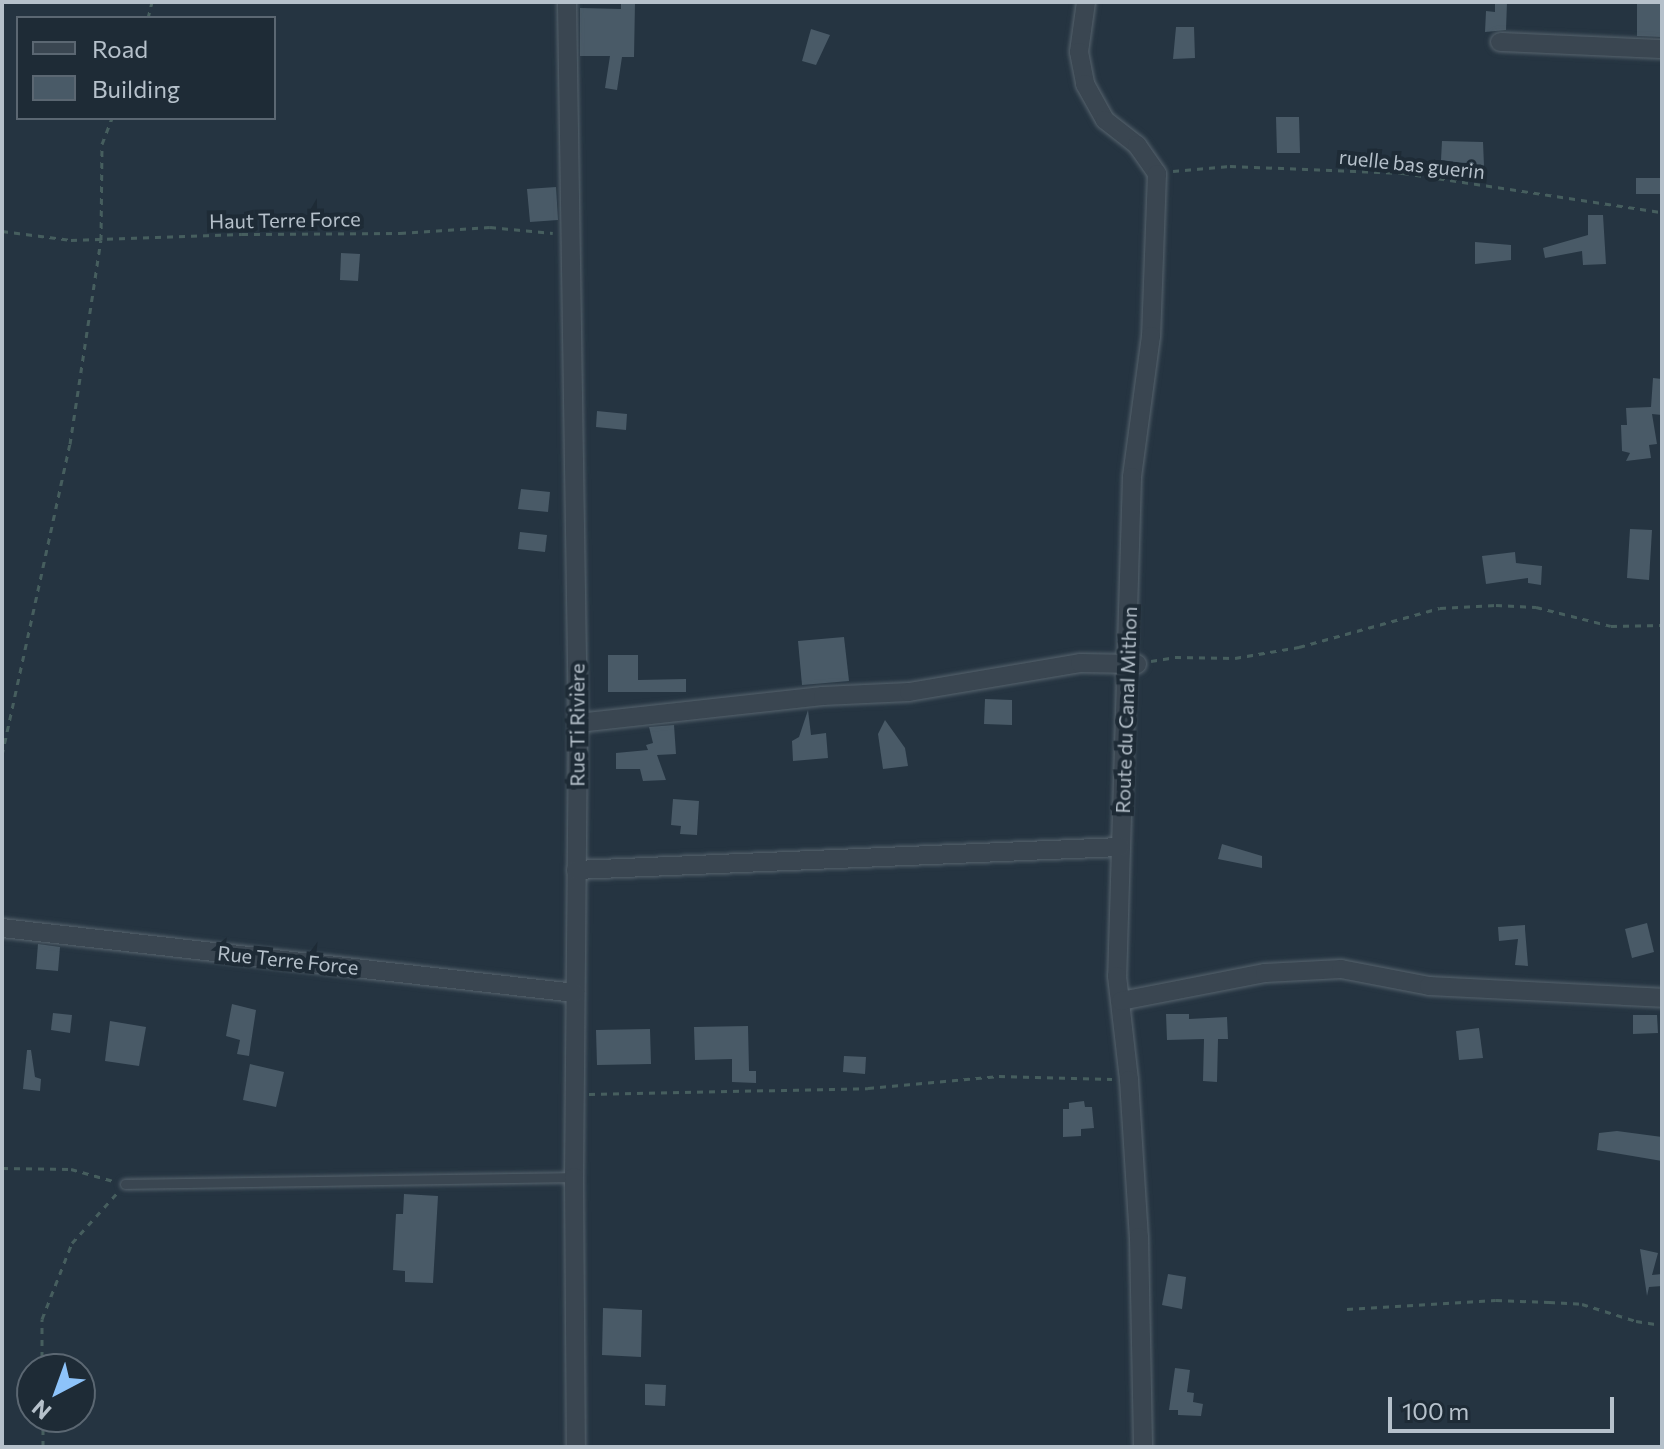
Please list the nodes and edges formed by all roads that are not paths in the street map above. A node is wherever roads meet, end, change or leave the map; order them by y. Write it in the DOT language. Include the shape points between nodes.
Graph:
graph roads {
  1 [pos="567,2"];
  2 [pos="1086,2"];
  3 [pos="1500,42"];
  4 [pos="1662,49"];
  5 [pos="1132,663"];
  6 [pos="578,723"];
  7 [pos="1121,847"];
  8 [pos="576,870"];
  9 [pos="2,928"];
  10 [pos="575,993"];
  11 [pos="1662,998"];
  12 [pos="1121,1001"];
  13 [pos="574,1177"];
  14 [pos="125,1184"];
  15 [pos="576,1447"];
  16 [pos="1143,1447"];
  1 -- 6 [label="street, Rue Ti Rivière"];
  2 -- 5 [label="street, Route du Canal Mithon" via="1079,52 1085,84 1105,120 1137,145 1157,174 1151,336 1132,477"];
  3 -- 4 [label="street"];
  5 -- 6 [label="street" via="1044,667 909,692 823,696"];
  5 -- 7 [label="street, Route du Canal Mithon"];
  6 -- 8 [label="street, Rue Ti Rivière"];
  7 -- 8 [label="street"];
  7 -- 12 [label="street, Route du Canal Mithon"];
  8 -- 10 [label="street, Rue Ti Rivière"];
  9 -- 10 [label="street, Rue Terre Force"];
  10 -- 13 [label="street, Rue Ti Rivière"];
  11 -- 12 [label="street" via="1429,986 1371,972 1329,969 1265,973"];
  12 -- 16 [label="street, Route du Canal Mithon" via="1139,1237"];
  13 -- 14 [label="lane"];
  13 -- 15 [label="street, Rue Ti Rivière"];
}
